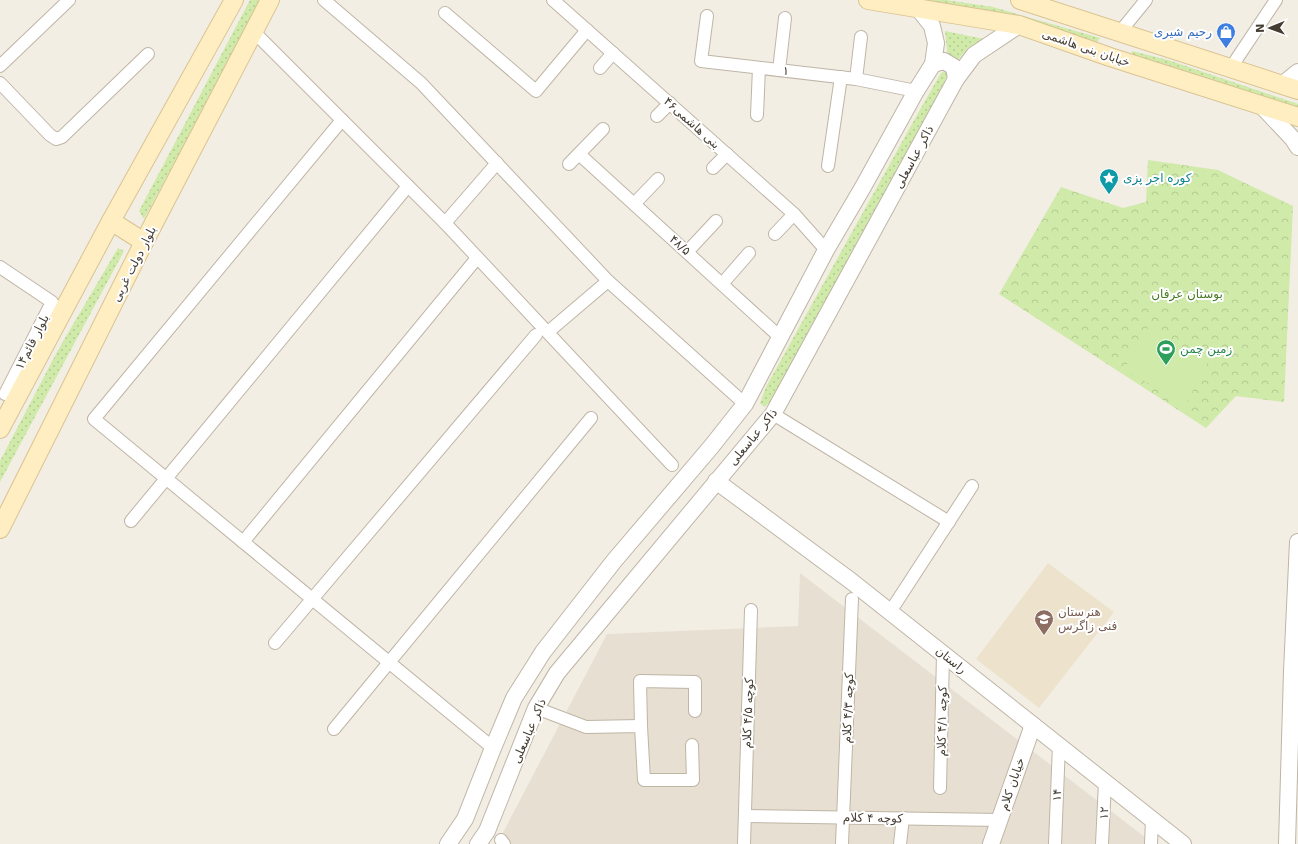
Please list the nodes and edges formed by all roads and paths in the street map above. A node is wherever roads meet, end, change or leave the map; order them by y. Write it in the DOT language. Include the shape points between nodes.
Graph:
graph roads {
  1 [pos="69,0"];
  2 [pos="234,0"];
  3 [pos="270,0"];
  4 [pos="324,0"];
  5 [pos="553,0"];
  6 [pos="868,0"];
  7 [pos="1020,0"];
  8 [pos="1146,0"];
  9 [pos="1276,0"];
  10 [pos="918,8"];
  11 [pos="445,13"];
  12 [pos="707,16"];
  13 [pos="785,18"];
  14 [pos="1019,25"];
  15 [pos="587,30"];
  16 [pos="253,31"];
  17 [pos="1120,32"];
  18 [pos="861,38"];
  19 [pos="614,53"];
  20 [pos="148,54"];
  21 [pos="1110,58"];
  22 [pos="933,64"];
  23 [pos="0,66"];
  24 [pos="600,68"];
  25 [pos="759,68"];
  26 [pos="1230,69"];
  27 [pos="779,70"];
  28 [pos="1298,72"];
  29 [pos="840,77"];
  30 [pos="856,79"];
  31 [pos="956,79"];
  32 [pos="0,83"];
  33 [pos="1290,87"];
  34 [pos="916,91"];
  35 [pos="670,103"];
  36 [pos="1260,104"];
  37 [pos="757,115"];
  38 [pos="657,116"];
  39 [pos="1298,117"];
  40 [pos="342,120"];
  41 [pos="603,129"];
  42 [pos="1298,148"];
  43 [pos="579,154"];
  44 [pos="727,154"];
  45 [pos="497,163"];
  46 [pos="569,164"];
  47 [pos="828,166"];
  48 [pos="713,168"];
  49 [pos="658,179"];
  50 [pos="408,186"];
  51 [pos="634,204"];
  52 [pos="794,214"];
  53 [pos="112,221"];
  54 [pos="716,221"];
  55 [pos="445,223"];
  56 [pos="775,234"];
  57 [pos="144,242"];
  58 [pos="826,250"];
  59 [pos="687,252"];
  60 [pos="750,253"];
  61 [pos="477,258"];
  62 [pos="0,267"];
  63 [pos="608,281"];
  64 [pos="722,284"];
  65 [pos="542,334"];
  66 [pos="781,338"];
  67 [pos="2,393"];
  68 [pos="745,404"];
  69 [pos="773,414"];
  70 [pos="591,418"];
  71 [pos="0,429"];
  72 [pos="672,465"];
  73 [pos="166,479"];
  74 [pos="716,481"];
  75 [pos="972,486"];
  76 [pos="131,521"];
  77 [pos="949,522"];
  78 [pos="0,529"];
  79 [pos="243,542"];
  80 [pos="1298,542"];
  81 [pos="614,561"];
  82 [pos="635,579"];
  83 [pos="312,599"];
  84 [pos="852,599"];
  85 [pos="751,610"];
  86 [pos="890,612"];
  87 [pos="275,643"];
  88 [pos="943,654"];
  89 [pos="389,662"];
  90 [pos="1295,673"];
  91 [pos="536,708"];
  92 [pos="695,710"];
  93 [pos="1033,725"];
  94 [pos="641,726"];
  95 [pos="334,729"];
  96 [pos="692,745"];
  97 [pos="1059,745"];
  98 [pos="492,748"];
  99 [pos="1105,782"];
  100 [pos="940,788"];
  101 [pos="745,816"];
  102 [pos="843,817"];
  103 [pos="903,818"];
  104 [pos="1152,819"];
  105 [pos="1000,820"];
  106 [pos="448,844"];
  107 [pos="478,844"];
  108 [pos="744,844"];
  109 [pos="842,844"];
  110 [pos="900,844"];
  111 [pos="991,844"];
  112 [pos="1055,844"];
  113 [pos="1102,844"];
  114 [pos="1151,844"];
  115 [pos="1184,844"];
  116 [pos="1287,844"];
  1 -- 23 [label="street"];
  2 -- 53 [label="main road"];
  3 -- 16 [label="main road, بلوار دولت غربی"];
  4 -- 45 [label="street" via="421,83"];
  5 -- 15 [label="street, بنی هاشمی۴۶"];
  6 -- 10 [label="main road, خیابان بنی هاشمی"];
  7 -- 17 [label="main road, خیابان بنی هاشمی"];
  8 -- 17 [label="street"];
  9 -- 26 [label="street"];
  10 -- 14 [label="main road, خیابان بنی هاشمی"];
  10 -- 22 [label="street, ذاکر عباسعلی" via="932,26 936,43"];
  11 -- 15 [label="street" via="536,91"];
  12 -- 25 [label="street, ۱" via="701,61"];
  13 -- 27 [label="street"];
  14 -- 21 [label="main road, خیابان بنی هاشمی"];
  14 -- 31 [label="street, ذاکر عباسعلی" via="974,55"];
  15 -- 19 [label="street, بنی هاشمی۴۶"];
  16 -- 40 [label="street"];
  16 -- 57 [label="main road, بلوار دولت غربی"];
  17 -- 21 [label="main road"];
  17 -- 26 [label="main road, خیابان بنی هاشمی"];
  18 -- 30 [label="street"];
  19 -- 24 [label="street"];
  19 -- 35 [label="street, بنی هاشمی۴۶"];
  20 -- 32 [label="street" via="62,137 56,139"];
  21 -- 36 [label="main road, خیابان بنی هاشمی"];
  22 -- 31 [label="street" via="944,61 954,67"];
  22 -- 34 [label="street, ذاکر عباسعلی"];
  25 -- 27 [label="street, ۱"];
  25 -- 37 [label="street"];
  26 -- 33 [label="main road, خیابان بنی هاشمی"];
  27 -- 29 [label="street, ۱"];
  28 -- 33 [label="street"];
  29 -- 30 [label="street, ۱"];
  29 -- 47 [label="street"];
  30 -- 34 [label="street, ۱"];
  31 -- 69 [label="street, ذاکر عباسعلی"];
  34 -- 58 [label="street, ذاکر عباسعلی"];
  35 -- 38 [label="street"];
  35 -- 44 [label="street, بنی هاشمی۴۶"];
  36 -- 39 [label="main road, خیابان بنی هاشمی"];
  36 -- 42 [label="street" via="1293,139"];
  40 -- 50 [label="street"];
  40 -- 73 [label="street" via="94,419"];
  41 -- 43 [label="street"];
  43 -- 46 [label="street"];
  43 -- 51 [label="street, ۴۸/۵"];
  44 -- 48 [label="street"];
  44 -- 52 [label="street, بنی هاشمی۴۶"];
  45 -- 55 [label="street"];
  45 -- 63 [label="street"];
  49 -- 51 [label="street"];
  50 -- 55 [label="street"];
  50 -- 73 [label="street"];
  51 -- 59 [label="street, ۴۸/۵"];
  52 -- 56 [label="street"];
  52 -- 58 [label="street, بنی هاشمی۴۶"];
  53 -- 57 [label="main road"];
  53 -- 71 [label="main road"];
  54 -- 59 [label="street"];
  55 -- 61 [label="street"];
  57 -- 78 [label="main road, بلوار دولت غربی"];
  58 -- 66 [label="street, ذاکر عباسعلی"];
  59 -- 64 [label="street, ۴۸/۵"];
  60 -- 64 [label="street"];
  61 -- 65 [label="street"];
  61 -- 79 [label="street"];
  62 -- 67 [label="street, بلوار قائم۱۴" via="52,302"];
  63 -- 65 [label="street"];
  63 -- 68 [label="street"];
  64 -- 66 [label="street, ۴۸/۵"];
  65 -- 72 [label="street"];
  65 -- 83 [label="street"];
  66 -- 68 [label="street, ذاکر عباسعلی"];
  68 -- 81 [label="street, ذاکر عباسعلی"];
  69 -- 74 [label="street, ذاکر عباسعلی"];
  69 -- 77 [label="street"];
  70 -- 89 [label="street"];
  73 -- 76 [label="street"];
  73 -- 79 [label="street"];
  74 -- 82 [label="street, ذاکر عباسعلی"];
  74 -- 86 [label="street, راستان"];
  75 -- 77 [label="street"];
  77 -- 86 [label="street"];
  79 -- 83 [label="street"];
  80 -- 90 [label="street"];
  81 -- 82 [label="street"];
  81 -- 98 [label="street, ذاکر عباسعلی" via="543,652 514,698"];
  82 -- 91 [label="street, ذاکر عباسعلی" via="557,673"];
  83 -- 87 [label="street"];
  83 -- 89 [label="street"];
  84 -- 102 [label="street, کوچه ۴/۳ کلام"];
  85 -- 101 [label="street, کوچه ۴/۵ کلام"];
  86 -- 88 [label="street, راستان"];
  88 -- 93 [label="street, راستان"];
  88 -- 100 [label="street, کوچه ۴/۱ کلام"];
  89 -- 95 [label="street"];
  89 -- 98 [label="street"];
  90 -- 116 [label="street"];
  91 -- 94 [label="street" via="586,727"];
  91 -- 107 [label="street, ذاکر عباسعلی" via="487,831"];
  92 -- 94 [label="street" via="695,682 640,681"];
  93 -- 97 [label="street, راستان"];
  93 -- 105 [label="street, خیابان کلام"];
  94 -- 96 [label="street" via="644,780 693,780"];
  97 -- 99 [label="street, راستان"];
  97 -- 112 [label="street, ۱۴"];
  98 -- 106 [label="street, ذاکر عباسعلی" via="465,819"];
  99 -- 104 [label="street, راستان"];
  99 -- 113 [label="street, ۱۲"];
  101 -- 102 [label="street, کوچه ۴ کلام"];
  101 -- 108 [label="street, کوچه ۴/۵ کلام"];
  102 -- 103 [label="street, کوچه ۴ کلام"];
  102 -- 109 [label="street, کوچه ۴/۳ کلام"];
  103 -- 105 [label="street, کوچه ۴ کلام"];
  103 -- 110 [label="street"];
  104 -- 114 [label="street"];
  104 -- 115 [label="street, راستان"];
  105 -- 111 [label="street, خیابان کلام"];
}
